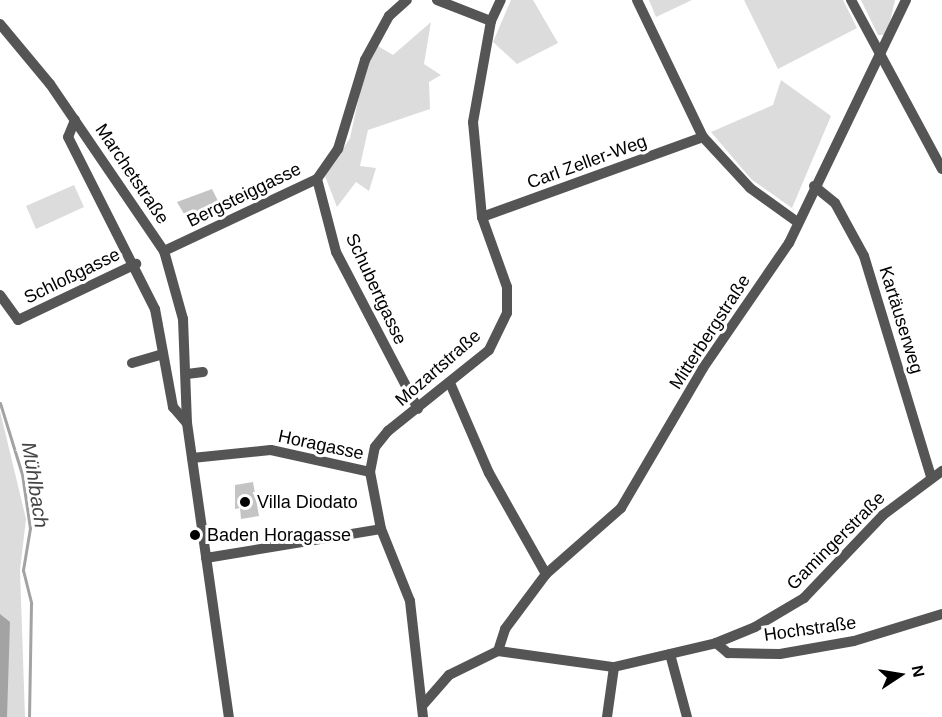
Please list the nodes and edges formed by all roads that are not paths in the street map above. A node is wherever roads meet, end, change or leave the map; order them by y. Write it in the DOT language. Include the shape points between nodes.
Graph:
graph roads {
  1 [pos="407,0"];
  2 [pos="437,0"];
  3 [pos="501,0"];
  4 [pos="637,0"];
  5 [pos="851,0"];
  6 [pos="906,0"];
  7 [pos="491,21"];
  8 [pos="0,24"];
  9 [pos="880,58"];
  10 [pos="75,120"];
  11 [pos="703,137"];
  12 [pos="942,168"];
  13 [pos="317,178"];
  14 [pos="814,186"];
  15 [pos="482,217"];
  16 [pos="796,221"];
  17 [pos="164,251"];
  18 [pos="136,264"];
  19 [pos="0,295"];
  20 [pos="163,354"];
  21 [pos="132,363"];
  22 [pos="203,372"];
  23 [pos="187,374"];
  24 [pos="450,383"];
  25 [pos="418,409"];
  26 [pos="187,423"];
  27 [pos="192,458"];
  28 [pos="942,471"];
  29 [pos="370,472"];
  30 [pos="932,477"];
  31 [pos="381,529"];
  32 [pos="206,558"];
  33 [pos="546,574"];
  34 [pos="942,614"];
  35 [pos="716,643"];
  36 [pos="498,651"];
  37 [pos="670,654"];
  38 [pos="614,667"];
  39 [pos="422,712"];
  40 [pos="229,717"];
  41 [pos="607,717"];
  42 [pos="687,717"];
  1 -- 13 [label="street, Bergsteiggasse" via="389,16 365,60 338,149"];
  2 -- 7 [label="street"];
  3 -- 7 [label="street, Mozartstraße"];
  4 -- 11 [label="street"];
  5 -- 9 [label="street"];
  6 -- 9 [label="street, Mitterbergstraße"];
  7 -- 15 [label="street, Mozartstraße" via="473,122"];
  8 -- 10 [label="street, Marchetstraße"];
  9 -- 12 [label="street"];
  9 -- 14 [label="street, Mitterbergstraße"];
  10 -- 17 [label="street, Marchetstraße"];
  10 -- 18 [label="street, Marchetstraße" via="68,136"];
  11 -- 15 [label="street, Carl Zeller-Weg"];
  11 -- 16 [label="street" via="750,188"];
  13 -- 17 [label="street, Bergsteiggasse"];
  13 -- 25 [label="street, Schubertgasse" via="336,252"];
  14 -- 16 [label="street, Mitterbergstraße"];
  14 -- 30 [label="street, Kartäuserweg" via="835,202 864,256"];
  15 -- 24 [label="street, Mozartstraße" via="507,287 507,313 489,350"];
  16 -- 33 [label="street, Mitterbergstraße" via="789,243 704,368 621,508"];
  17 -- 23 [label="street, Marchetstraße" via="183,319"];
  18 -- 19 [label="street, Schloßgasse" via="18,320"];
  18 -- 20 [label="street, Marchetstraße" via="155,309"];
  20 -- 21 [label="street"];
  20 -- 26 [label="street, Marchetstraße" via="173,407"];
  22 -- 23 [label="street"];
  23 -- 26 [label="street, Marchetstraße"];
  24 -- 25 [label="street, Mozartstraße"];
  24 -- 33 [label="street" via="489,473"];
  25 -- 29 [label="street, Mozartstraße" via="375,447"];
  26 -- 27 [label="street, Marchetstraße"];
  27 -- 29 [label="street, Horagasse" via="271,450"];
  27 -- 32 [label="street, Marchetstraße"];
  28 -- 30 [label="street, Gamingerstraße"];
  29 -- 31 [label="street, Mozartstraße"];
  30 -- 35 [label="street, Gamingerstraße" via="883,514 804,598 755,627"];
  31 -- 32 [label="street"];
  31 -- 39 [label="street, Mozartstraße" via="410,601"];
  32 -- 40 [label="street, Marchetstraße"];
  33 -- 36 [label="street, Mitterbergstraße" via="505,629"];
  34 -- 35 [label="street, Hochstraße" via="854,641 780,654 728,652"];
  35 -- 37 [label="street"];
  36 -- 38 [label="street"];
  36 -- 39 [label="street" via="449,675"];
  37 -- 38 [label="street"];
  37 -- 42 [label="street"];
  38 -- 41 [label="street"];
}
